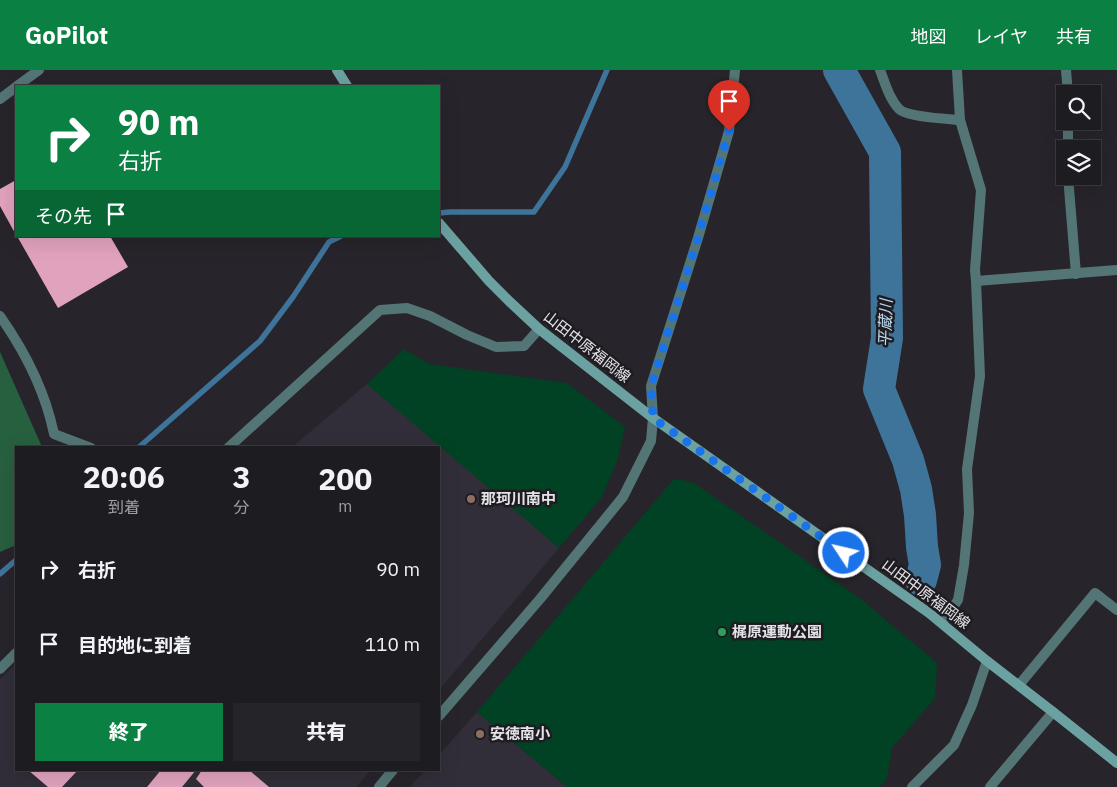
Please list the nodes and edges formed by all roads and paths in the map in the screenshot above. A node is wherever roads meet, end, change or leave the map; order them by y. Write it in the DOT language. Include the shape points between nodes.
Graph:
graph roads {
  1 [pos="39,70"];
  2 [pos="337,70"];
  3 [pos="735,70"];
  4 [pos="880,70"];
  5 [pos="957,70"];
  6 [pos="1066,70"];
  7 [pos="20,85"];
  8 [pos="345,85"];
  9 [pos="1067,85"];
  10 [pos="15,88"];
  11 [pos="0,99"];
  12 [pos="960,120"];
  13 [pos="1068,185"];
  14 [pos="440,224"];
  15 [pos="1117,270"];
  16 [pos="1076,274"];
  17 [pos="976,281"];
  18 [pos="0,316"];
  19 [pos="539,329"];
  20 [pos="653,418"];
  21 [pos="86,446"];
  22 [pos="230,446"];
  23 [pos="1117,610"];
  24 [pos="942,623"];
  25 [pos="15,654"];
  26 [pos="988,661"];
  27 [pos="0,669"];
  28 [pos="1019,685"];
  29 [pos="1053,712"];
  30 [pos="440,715"];
  31 [pos="1117,763"];
  32 [pos="392,771"];
  33 [pos="379,787"];
  34 [pos="912,787"];
  35 [pos="990,787"];
  1 -- 7 [label="street"];
  2 -- 8 [label="main road"];
  3 -- 20 [label="street" via="729,131 651,386"];
  4 -- 12 [label="street" via="888,93 900,110"];
  5 -- 12 [label="street"];
  6 -- 9 [label="street"];
  10 -- 11 [label="street"];
  12 -- 17 [label="street" via="981,190"];
  13 -- 16 [label="street"];
  14 -- 19 [label="main road, 山田中原福岡線" via="489,281"];
  15 -- 16 [label="street"];
  16 -- 17 [label="street"];
  17 -- 24 [label="street" via="980,376 967,469 969,513 964,565 958,600"];
  18 -- 21 [label="street" via="35,373 54,434"];
  19 -- 20 [label="main road, 山田中原福岡線"];
  19 -- 22 [label="street" via="524,346 496,347 407,308 380,310"];
  20 -- 24 [label="main road, 山田中原福岡線"];
  20 -- 30 [label="street" via="651,441 623,497"];
  23 -- 28 [label="street" via="1096,593"];
  24 -- 26 [label="main road, 山田中原福岡線"];
  25 -- 27 [label="street"];
  26 -- 28 [label="main road, 山田中原福岡線"];
  26 -- 34 [label="street" via="954,745"];
  28 -- 29 [label="main road, 山田中原福岡線"];
  29 -- 31 [label="main road, 山田中原福岡線"];
  29 -- 35 [label="street"];
  32 -- 33 [label="street"];
}
